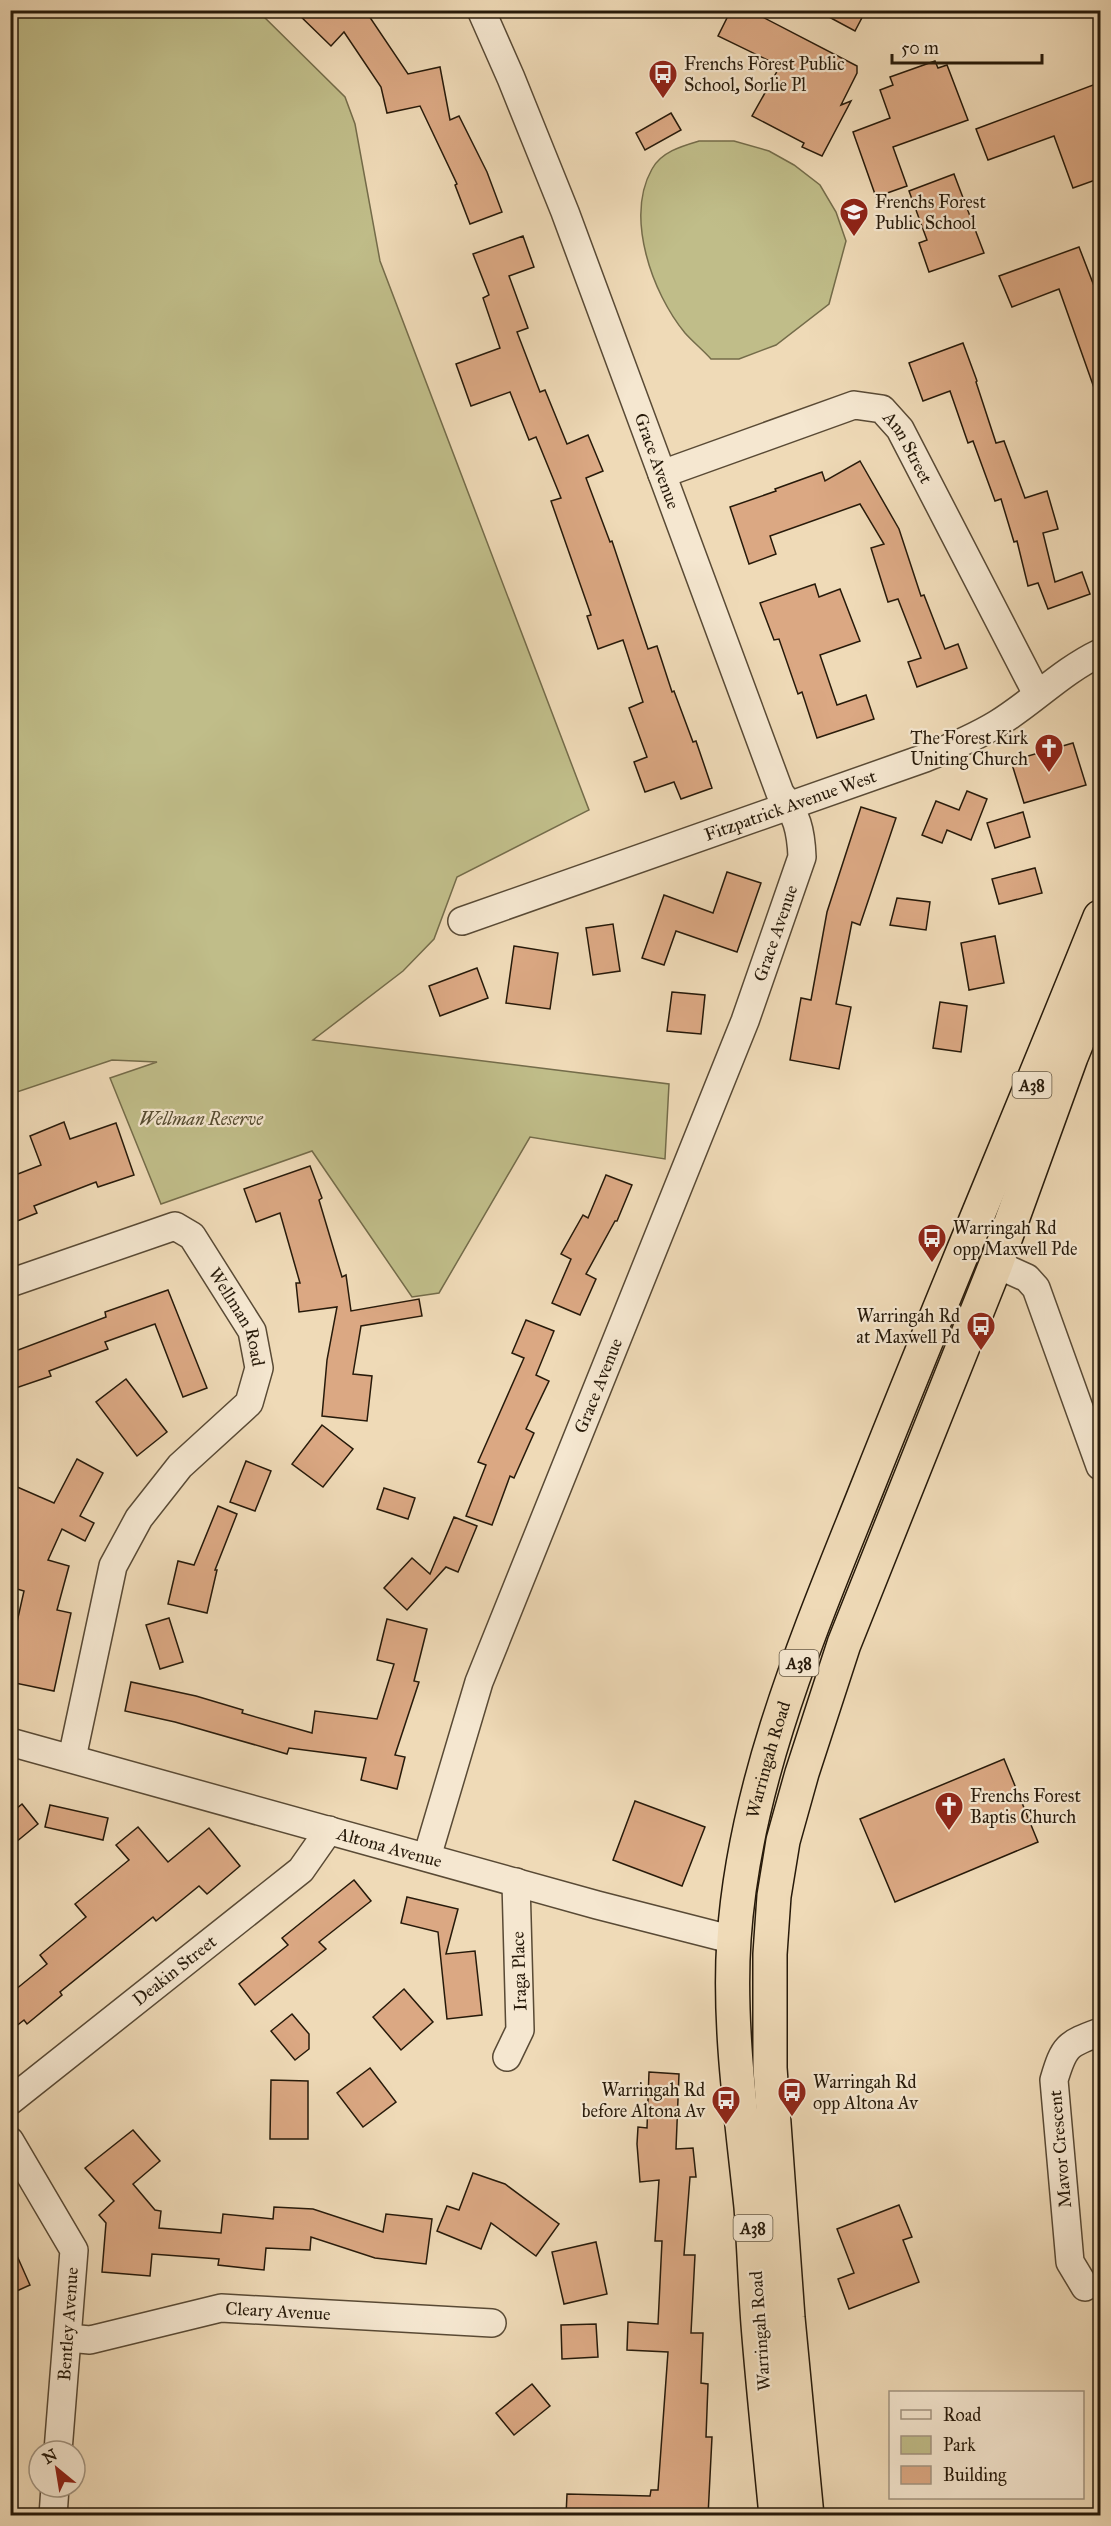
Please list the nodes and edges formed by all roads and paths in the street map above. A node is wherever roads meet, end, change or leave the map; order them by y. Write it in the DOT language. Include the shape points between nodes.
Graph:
graph roads {
  1 [pos="481,10"];
  2 [pos="662,474"];
  3 [pos="1101,653"];
  4 [pos="1037,694"];
  5 [pos="789,805"];
  6 [pos="1101,917"];
  7 [pos="462,921"];
  8 [pos="1101,986"];
  9 [pos="961,1251"];
  10 [pos="996,1264"];
  11 [pos="10,1283"];
  12 [pos="1091,1411"];
  13 [pos="1101,1466"];
  14 [pos="13,1746"];
  15 [pos="72,1758"];
  16 [pos="329,1830"];
  17 [pos="427,1857"];
  18 [pos="516,1882"];
  19 [pos="734,1940"];
  20 [pos="770,1954"];
  21 [pos="1101,2032"];
  22 [pos="507,2057"];
  23 [pos="10,2101"];
  24 [pos="10,2141"];
  25 [pos="1085,2287"];
  26 [pos="492,2323"];
  27 [pos="68,2338"];
  28 [pos="59,2439"];
  29 [pos="54,2499"];
  30 [pos="53,2516"];
  31 [pos="776,2516"];
  32 [pos="807,2516"];
  1 -- 2 [label="street, Grace Avenue" via="540,148"];
  2 -- 4 [label="street, Ann Street" via="854,405 882,410 900,429"];
  2 -- 5 [label="street, Grace Avenue" via="780,793"];
  3 -- 4 [label="street, Fitzpatrick Avenue West"];
  4 -- 5 [label="street, Fitzpatrick Avenue West" via="969,740"];
  5 -- 7 [label="street, Fitzpatrick Avenue West"];
  5 -- 17 [label="street, Grace Avenue" via="801,833 802,858 746,1021 479,1682"];
  6 -- 9 [label="highway, Warringah Road / A38"];
  8 -- 10 [label="highway, Warringah Road / A38"];
  9 -- 10 [label="highway"];
  9 -- 19 [label="highway, Warringah Road / A38" via="813,1625 767,1754 748,1836"];
  10 -- 12 [label="street" via="1027,1278 1036,1288"];
  10 -- 20 [label="highway, Warringah Road / A38" via="826,1694 783,1841"];
  11 -- 15 [label="street, Wellman Road" via="175,1226 192,1236 252,1331 259,1368 249,1403 180,1466 139,1518 113,1566"];
  12 -- 13 [label="street"];
  14 -- 15 [label="street, Altona Avenue"];
  15 -- 16 [label="street, Altona Avenue"];
  16 -- 17 [label="street, Altona Avenue"];
  16 -- 23 [label="street, Deakin Street" via="301,1870"];
  17 -- 18 [label="street, Altona Avenue"];
  18 -- 19 [label="street, Altona Avenue"];
  18 -- 22 [label="street, Iraga Place" via="520,2030"];
  19 -- 20 [label="highway, Altona Avenue"];
  19 -- 31 [label="highway, Warringah Road / A38" via="739,2088"];
  20 -- 32 [label="highway, Warringah Road / A38" via="770,2068"];
  21 -- 25 [label="street, Mavor Crescent" via="1079,2040 1062,2053 1053,2080 1070,2262"];
  24 -- 27 [label="street, Bentley Avenue" via="74,2250"];
  26 -- 27 [label="street, Cleary Avenue" via="221,2308 90,2340"];
  27 -- 28 [label="street, Bentley Avenue"];
  29 -- 30 [label="street"];
}
